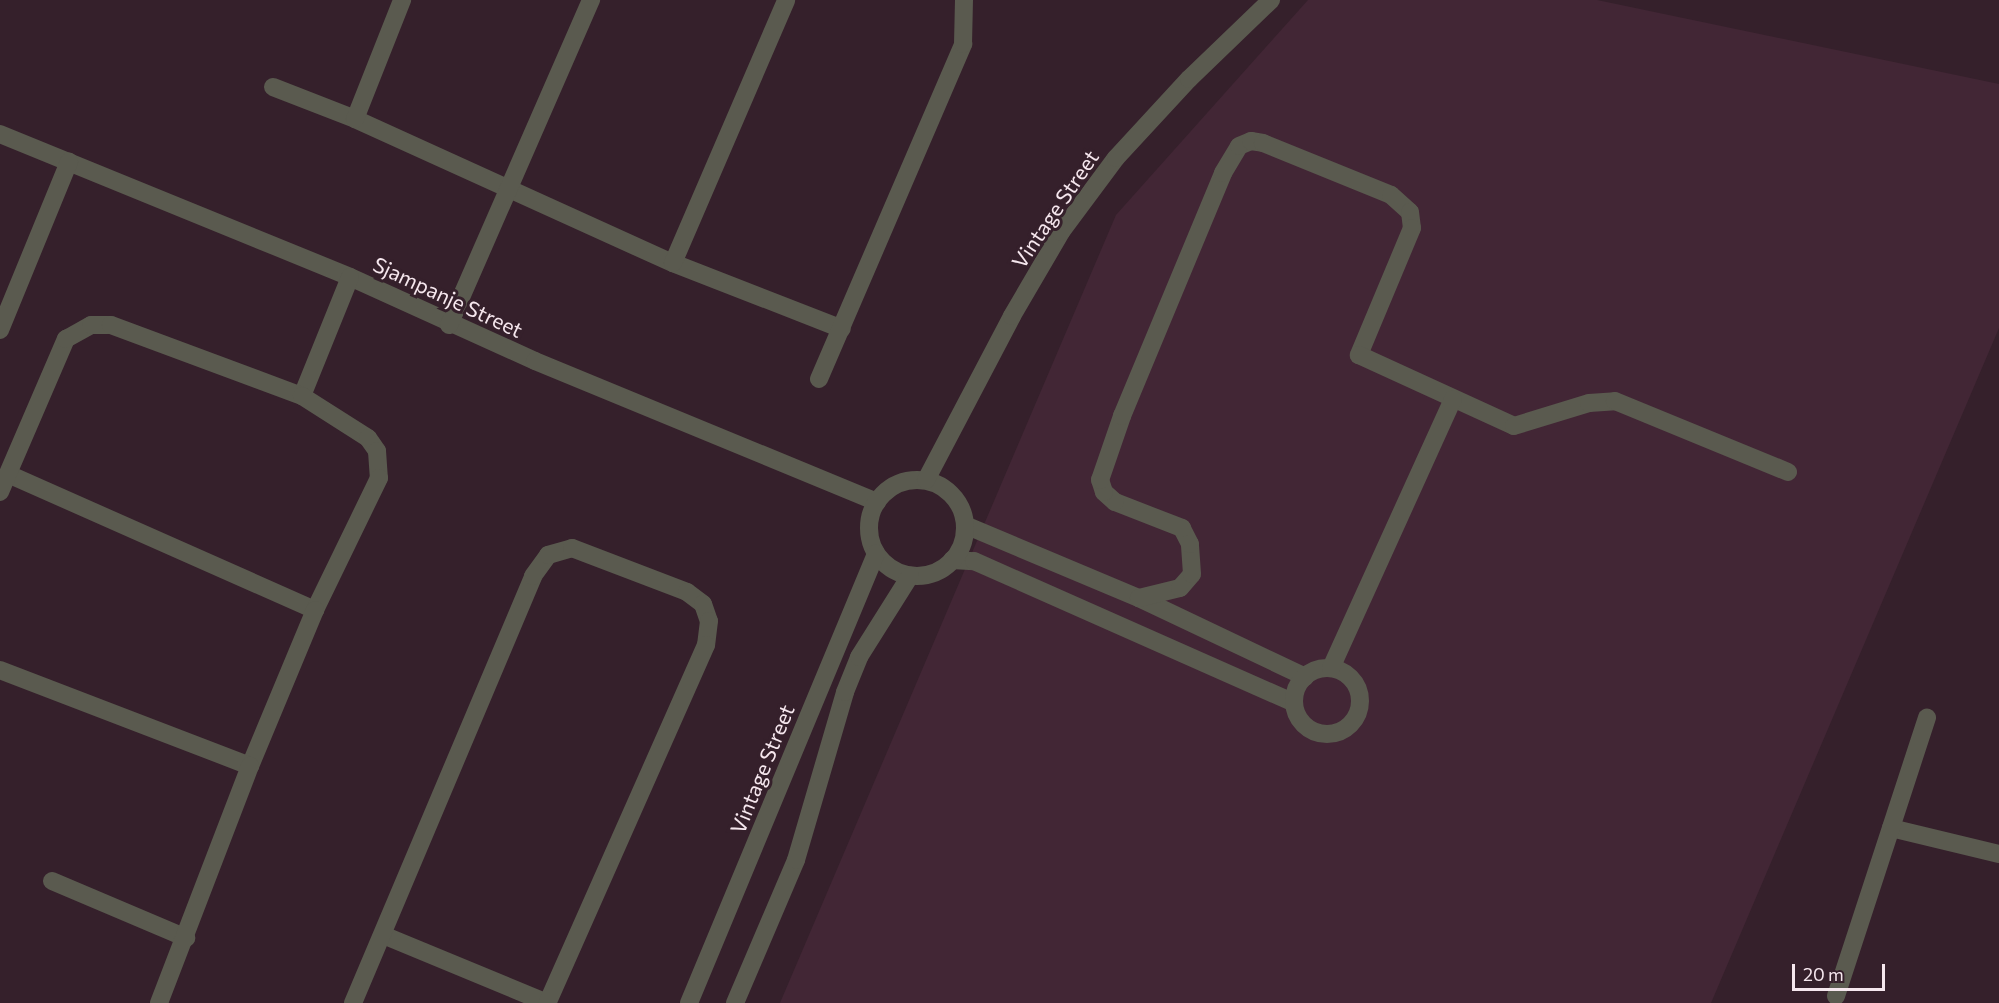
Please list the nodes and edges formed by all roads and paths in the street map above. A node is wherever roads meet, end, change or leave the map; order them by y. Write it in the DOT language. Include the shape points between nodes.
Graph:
graph roads {
  1 [pos="402,0"];
  2 [pos="591,0"];
  3 [pos="786,0"];
  4 [pos="964,0"];
  5 [pos="1271,0"];
  6 [pos="273,87"];
  7 [pos="356,119"];
  8 [pos="0,134"];
  9 [pos="69,162"];
  10 [pos="508,189"];
  11 [pos="674,263"];
  12 [pos="350,277"];
  13 [pos="449,325"];
  14 [pos="842,329"];
  15 [pos="0,330"];
  16 [pos="819,379"];
  17 [pos="302,396"];
  18 [pos="1453,399"];
  19 [pos="1788,472"];
  20 [pos="8,474"];
  21 [pos="926,480"];
  22 [pos="0,492"];
  23 [pos="877,502"];
  24 [pos="965,525"];
  25 [pos="876,553"];
  26 [pos="952,561"];
  27 [pos="910,576"];
  28 [pos="1139,598"];
  29 [pos="315,610"];
  30 [pos="1331,668"];
  31 [pos="0,670"];
  32 [pos="1305,677"];
  33 [pos="1294,703"];
  34 [pos="1927,718"];
  35 [pos="250,766"];
  36 [pos="1890,828"];
  37 [pos="1999,854"];
  38 [pos="52,881"];
  39 [pos="383,935"];
  40 [pos="186,938"];
  41 [pos="1836,996"];
  42 [pos="159,1003"];
  43 [pos="353,1003"];
  44 [pos="547,1003"];
  45 [pos="689,1003"];
  46 [pos="735,1003"];
  1 -- 7 [label="street"];
  2 -- 10 [label="street"];
  3 -- 11 [label="street"];
  4 -- 14 [label="street" via="963,45"];
  5 -- 21 [label="street, Vintage Street" via="1189,79 1116,158 1061,232"];
  6 -- 7 [label="street"];
  7 -- 10 [label="street"];
  8 -- 9 [label="street, Sjampanje Street"];
  9 -- 12 [label="street, Sjampanje Street"];
  9 -- 15 [label="street"];
  10 -- 11 [label="street"];
  10 -- 13 [label="street"];
  11 -- 14 [label="street"];
  12 -- 13 [label="street, Sjampanje Street"];
  12 -- 17 [label="street"];
  13 -- 23 [label="street, Sjampanje Street"];
  14 -- 16 [label="street"];
  17 -- 20 [label="street" via="111,325 91,325 66,339"];
  17 -- 29 [label="street" via="368,438 377,451 379,478"];
  18 -- 19 [label="street" via="1514,426 1589,403 1615,401"];
  18 -- 28 [label="street" via="1359,355 1412,228 1410,212 1403,202 1263,143 1239,146 1227,165 1181,273 1100,480 1104,492 1114,502 1182,528 1193,556 1192,574 1179,588"];
  18 -- 30 [label="street"];
  20 -- 22 [label="street"];
  20 -- 29 [label="street"];
  21 -- 23 [label="street" via="895,485"];
  21 -- 24 [label="street" via="954,496"];
  23 -- 25 [label="street" via="869,522"];
  24 -- 26 [label="street" via="964,541"];
  24 -- 28 [label="street"];
  25 -- 27 [label="street" via="886,566"];
  25 -- 45 [label="street, Vintage Street"];
  26 -- 27 [label="street" via="931,574"];
  26 -- 33 [label="street" via="974,561"];
  27 -- 46 [label="street" via="856,666 796,860"];
  28 -- 32 [label="street"];
  29 -- 35 [label="street"];
  30 -- 32 [label="street" via="1321,668"];
  30 -- 33 [label="street" via="1350,676 1359,692 1360,709 1350,727 1332,735 1312,731 1298,717"];
  31 -- 35 [label="street"];
  32 -- 33 [label="street"];
  34 -- 36 [label="street"];
  35 -- 40 [label="street"];
  36 -- 37 [label="street"];
  36 -- 41 [label="street"];
  38 -- 40 [label="street"];
  39 -- 43 [label="street"];
  39 -- 44 [label="street"];
  39 -- 44 [label="street" via="533,576 548,555 572,548 687,592 703,604 709,621 706,645"];
  40 -- 42 [label="street"];
}
